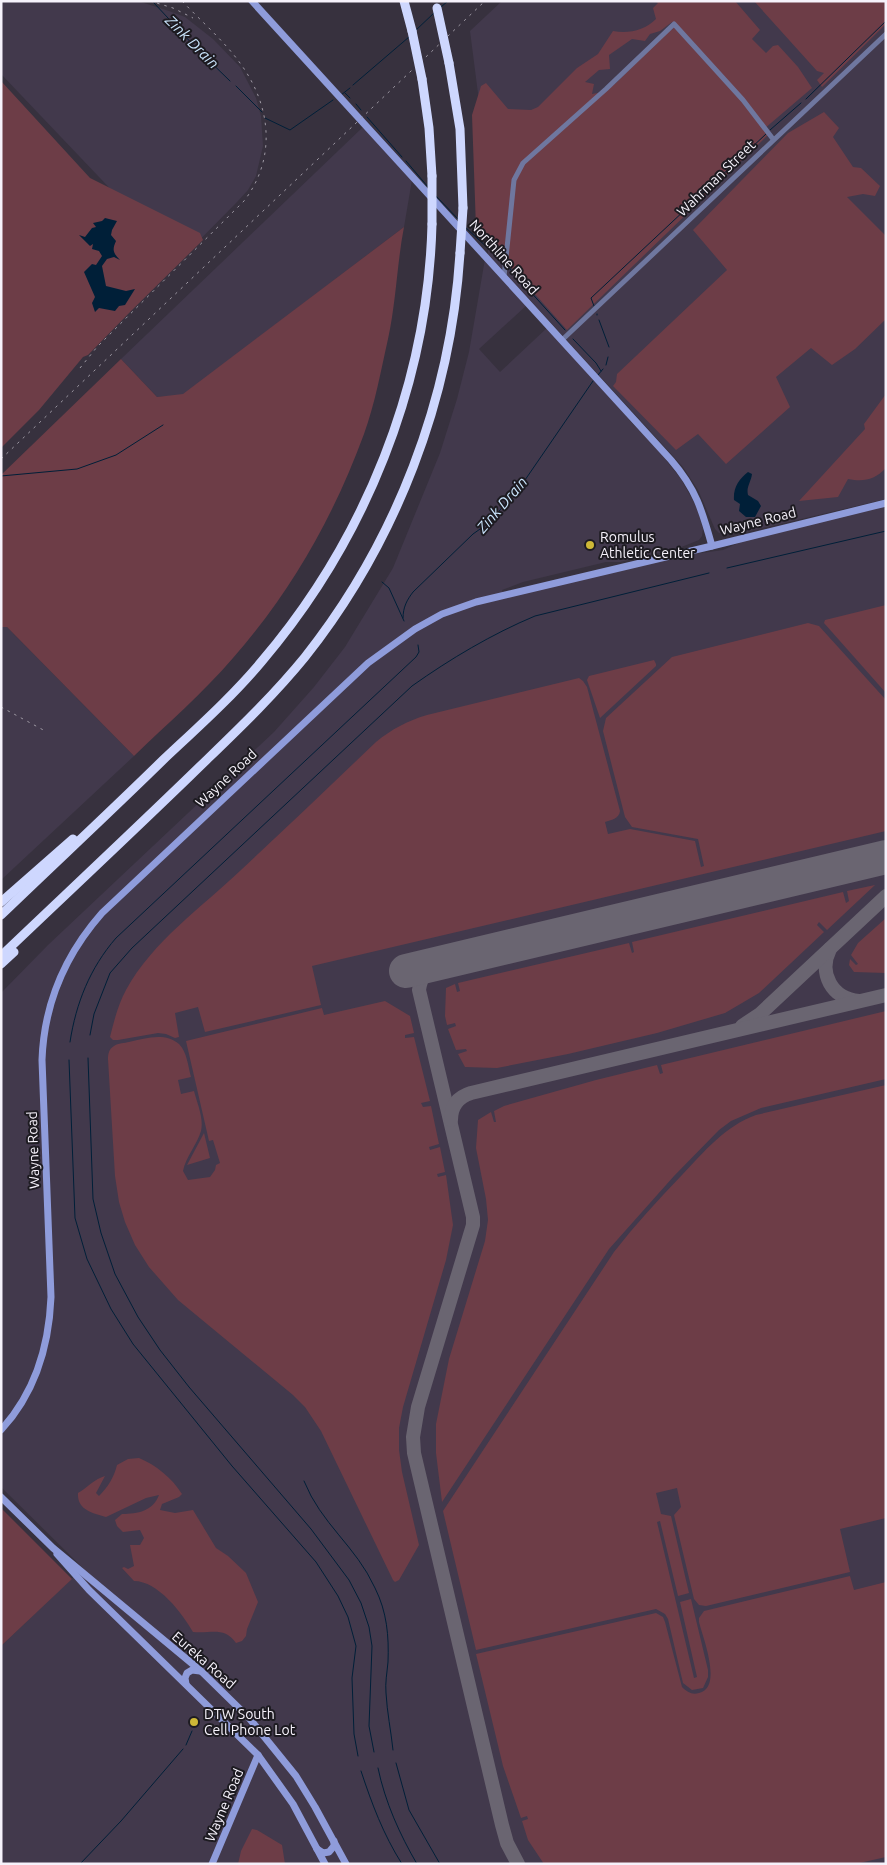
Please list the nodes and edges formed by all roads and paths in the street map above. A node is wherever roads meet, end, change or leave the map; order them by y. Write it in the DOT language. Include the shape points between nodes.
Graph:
graph roads {
  1 [pos="252,1"];
  2 [pos="404,1"];
  3 [pos="436,5"];
  4 [pos="886,34"];
  5 [pos="773,139"];
  6 [pos="504,277"];
  7 [pos="562,340"];
  8 [pos="886,502"];
  9 [pos="712,546"];
  10 [pos="131,791"];
  11 [pos="154,811"];
  12 [pos="1,902"];
  13 [pos="1,915"];
  14 [pos="1,956"];
  15 [pos="1,964"];
  16 [pos="1,1430"];
  17 [pos="1,1497"];
  18 [pos="53,1548"];
  19 [pos="201,1671"];
  20 [pos="186,1684"];
  21 [pos="258,1755"];
  22 [pos="334,1839"];
  23 [pos="316,1848"];
  24 [pos="212,1864"];
  25 [pos="325,1864"];
  26 [pos="346,1864"];
  1 -- 6 [label="main road, Northline Road"];
  2 -- 10 [label="highway, bridge" via="422,79 429,128 431,258 425,306 408,382 385,455 368,497 310,599 262,662"];
  3 -- 11 [label="highway, bridge" via="450,63 460,129 463,208 454,312 433,408 406,483 371,556 337,613 260,708"];
  4 -- 5 [label="street, Wahrman Street"];
  5 -- 6 [label="street" via="743,100 674,24 523,163 514,180"];
  5 -- 7 [label="street, Wahrman Street"];
  6 -- 7 [label="main road, Northline Road"];
  7 -- 9 [label="main road, Northline Road" via="686,477 699,502"];
  8 -- 9 [label="main road, Wayne Road"];
  9 -- 16 [label="main road, Wayne Road" via="476,602 442,614 415,629 352,676 86,931 57,984 48,1014 43,1050 51,1297 49,1330 30,1388"];
  10 -- 12 [label="highway"];
  10 -- 13 [label="highway"];
  11 -- 14 [label="highway"];
  11 -- 15 [label="highway" via="110,859"];
  17 -- 18 [label="main road, Eureka Road"];
  18 -- 19 [label="main road, Eureka Road"];
  18 -- 20 [label="main road, Eureka Road" via="73,1574"];
  19 -- 20 [label="main road" via="187,1673"];
  19 -- 22 [label="main road, Eureka Road" via="249,1718 279,1754"];
  20 -- 21 [label="main road, Eureka Road"];
  21 -- 23 [label="main road, Eureka Road" via="286,1792"];
  21 -- 24 [label="main road, Wayne Road"];
  22 -- 23 [label="main road" via="334,1846 329,1852 323,1853"];
  22 -- 26 [label="main road, Eureka Road"];
  23 -- 25 [label="main road, Eureka Road"];
}
